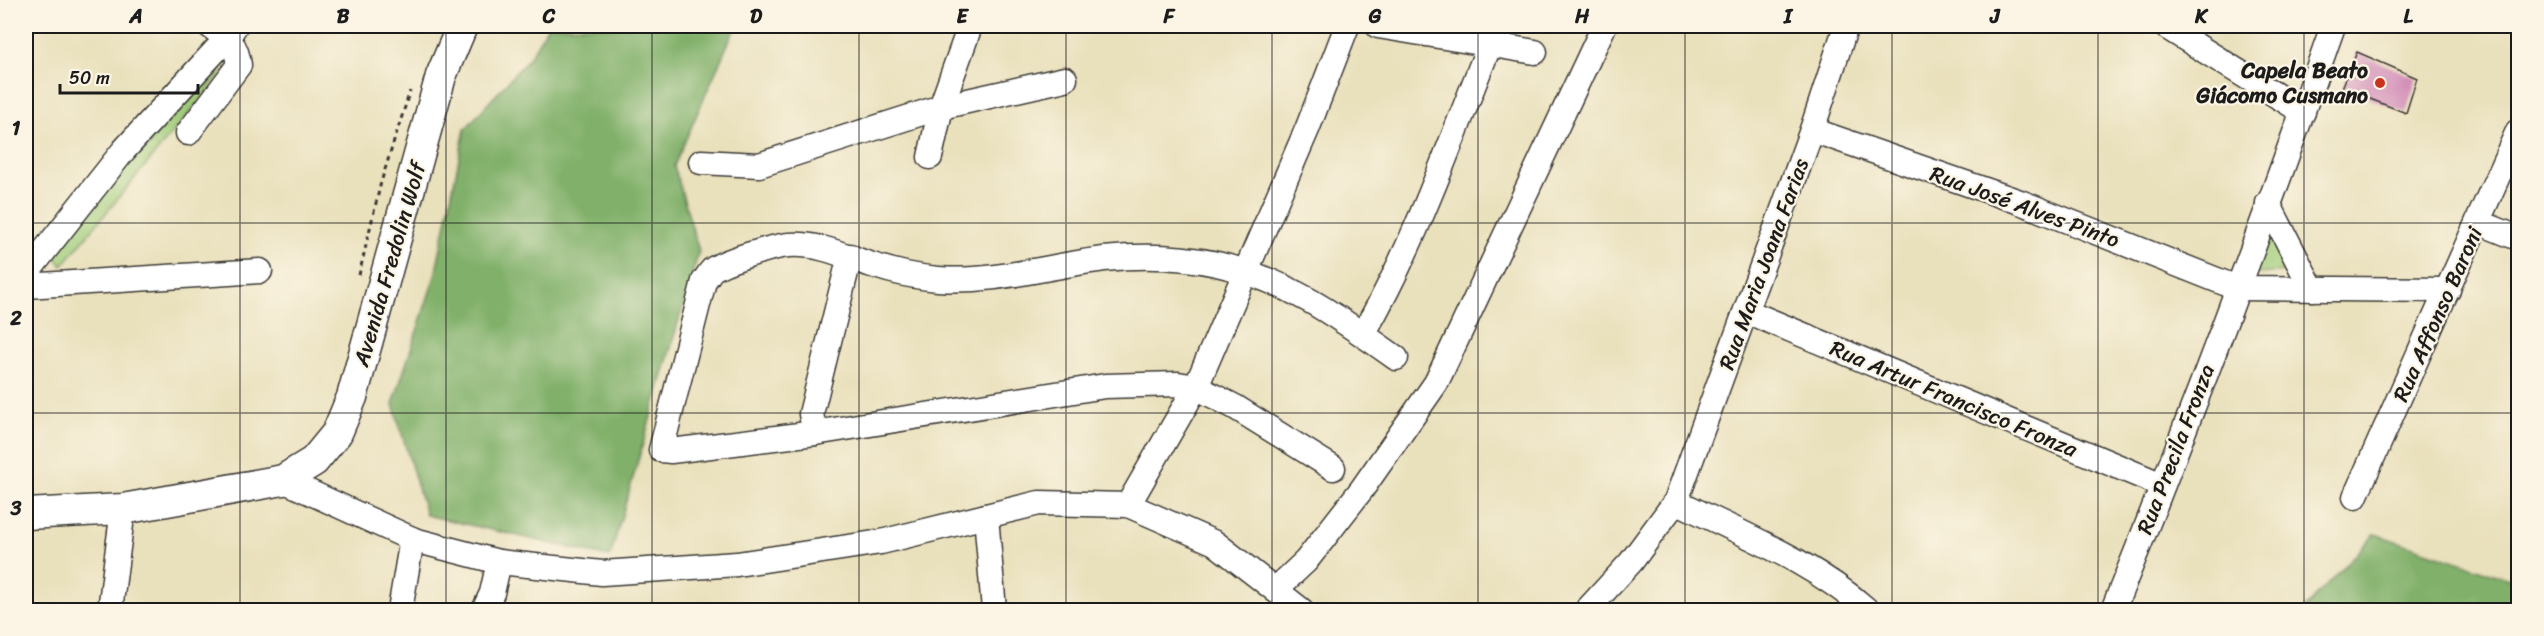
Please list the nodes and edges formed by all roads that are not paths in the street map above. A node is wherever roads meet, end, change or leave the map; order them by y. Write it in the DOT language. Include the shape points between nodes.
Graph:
graph roads {
  1 [pos="462,26"];
  2 [pos="970,26"];
  3 [pos="1347,26"];
  4 [pos="1378,26"];
  5 [pos="1604,26"];
  6 [pos="1846,26"];
  7 [pos="2165,26"];
  8 [pos="2333,26"];
  9 [pos="224,30"];
  10 [pos="1490,44"];
  11 [pos="1535,52"];
  12 [pos="1065,79"];
  13 [pos="941,107"];
  14 [pos="2303,112"];
  15 [pos="1812,130"];
  16 [pos="2518,131"];
  17 [pos="188,133"];
  18 [pos="930,157"];
  19 [pos="701,162"];
  20 [pos="2268,204"];
  21 [pos="2478,222"];
  22 [pos="2518,238"];
  23 [pos="850,256"];
  24 [pos="260,271"];
  25 [pos="1244,272"];
  26 [pos="26,274"];
  27 [pos="26,286"];
  28 [pos="2237,288"];
  29 [pos="2312,289"];
  30 [pos="2448,290"];
  31 [pos="1746,311"];
  32 [pos="1362,334"];
  33 [pos="1396,358"];
  34 [pos="1196,387"];
  35 [pos="815,432"];
  36 [pos="1333,468"];
  37 [pos="283,480"];
  38 [pos="2162,486"];
  39 [pos="2355,497"];
  40 [pos="1676,501"];
  41 [pos="1128,505"];
  42 [pos="123,509"];
  43 [pos="26,514"];
  44 [pos="986,516"];
  45 [pos="412,539"];
  46 [pos="499,562"];
  47 [pos="1275,590"];
  48 [pos="1592,608"];
  49 [pos="110,610"];
  50 [pos="400,610"];
  51 [pos="484,610"];
  52 [pos="994,610"];
  53 [pos="1301,610"];
  54 [pos="1867,610"];
  55 [pos="2113,610"];
  1 -- 37 [label="main road, Avenida Fredolin Wolf" via="441,76 352,397 337,432 314,462"];
  2 -- 13 [label="street"];
  3 -- 25 [label="street" via="1308,127"];
  4 -- 10 [label="street"];
  5 -- 47 [label="street" via="1436,383 1306,561"];
  6 -- 15 [label="street, Rua Maria Joana Farias"];
  7 -- 14 [label="street"];
  8 -- 14 [label="street, Rua Precila Fronza"];
  9 -- 17 [label="street" via="237,50 239,65"];
  9 -- 26 [label="street"];
  10 -- 11 [label="street"];
  10 -- 32 [label="street" via="1408,248"];
  12 -- 13 [label="street"];
  13 -- 18 [label="street"];
  13 -- 19 [label="street" via="759,165"];
  14 -- 20 [label="street, Rua Precila Fronza"];
  15 -- 28 [label="street, Rua José Alves Pinto" via="2020,202"];
  15 -- 31 [label="street, Rua Maria Joana Farias"];
  16 -- 21 [label="street, Rua Affonso Baroni"];
  20 -- 28 [label="street, Rua Precila Fronza"];
  20 -- 29 [label="street"];
  21 -- 22 [label="street"];
  21 -- 30 [label="street, Rua Affonso Baroni"];
  23 -- 25 [label="street" via="892,271 936,279 991,279 1133,257 1189,260"];
  23 -- 35 [label="street" via="811,414"];
  23 -- 35 [label="street" via="807,244 786,245 711,271 704,281 661,450"];
  24 -- 27 [label="street"];
  25 -- 32 [label="street" via="1314,301"];
  25 -- 34 [label="street"];
  28 -- 29 [label="street"];
  28 -- 38 [label="street, Rua Precila Fronza"];
  29 -- 30 [label="street"];
  30 -- 39 [label="street, Rua Affonso Baroni"];
  31 -- 38 [label="street, Rua Artur Francisco Fronza"];
  31 -- 40 [label="street, Rua Maria Joana Farias"];
  32 -- 33 [label="street"];
  34 -- 35 [label="street" via="1105,386"];
  34 -- 36 [label="street" via="1273,429"];
  34 -- 41 [label="street"];
  37 -- 42 [label="main road, Avenida Fredolin Wolf"];
  37 -- 45 [label="street"];
  38 -- 55 [label="street, Rua Precila Fronza"];
  40 -- 48 [label="street, Rua Maria Joana Farias"];
  40 -- 54 [label="street" via="1799,562 1845,590"];
  41 -- 44 [label="street" via="1039,503"];
  41 -- 47 [label="street" via="1215,543"];
  42 -- 43 [label="main road, Avenida Fredolin Wolf"];
  42 -- 49 [label="street"];
  44 -- 46 [label="street" via="881,542 736,564 602,573"];
  44 -- 52 [label="street"];
  45 -- 46 [label="street"];
  45 -- 50 [label="street"];
  46 -- 51 [label="street"];
  47 -- 53 [label="street"];
}
